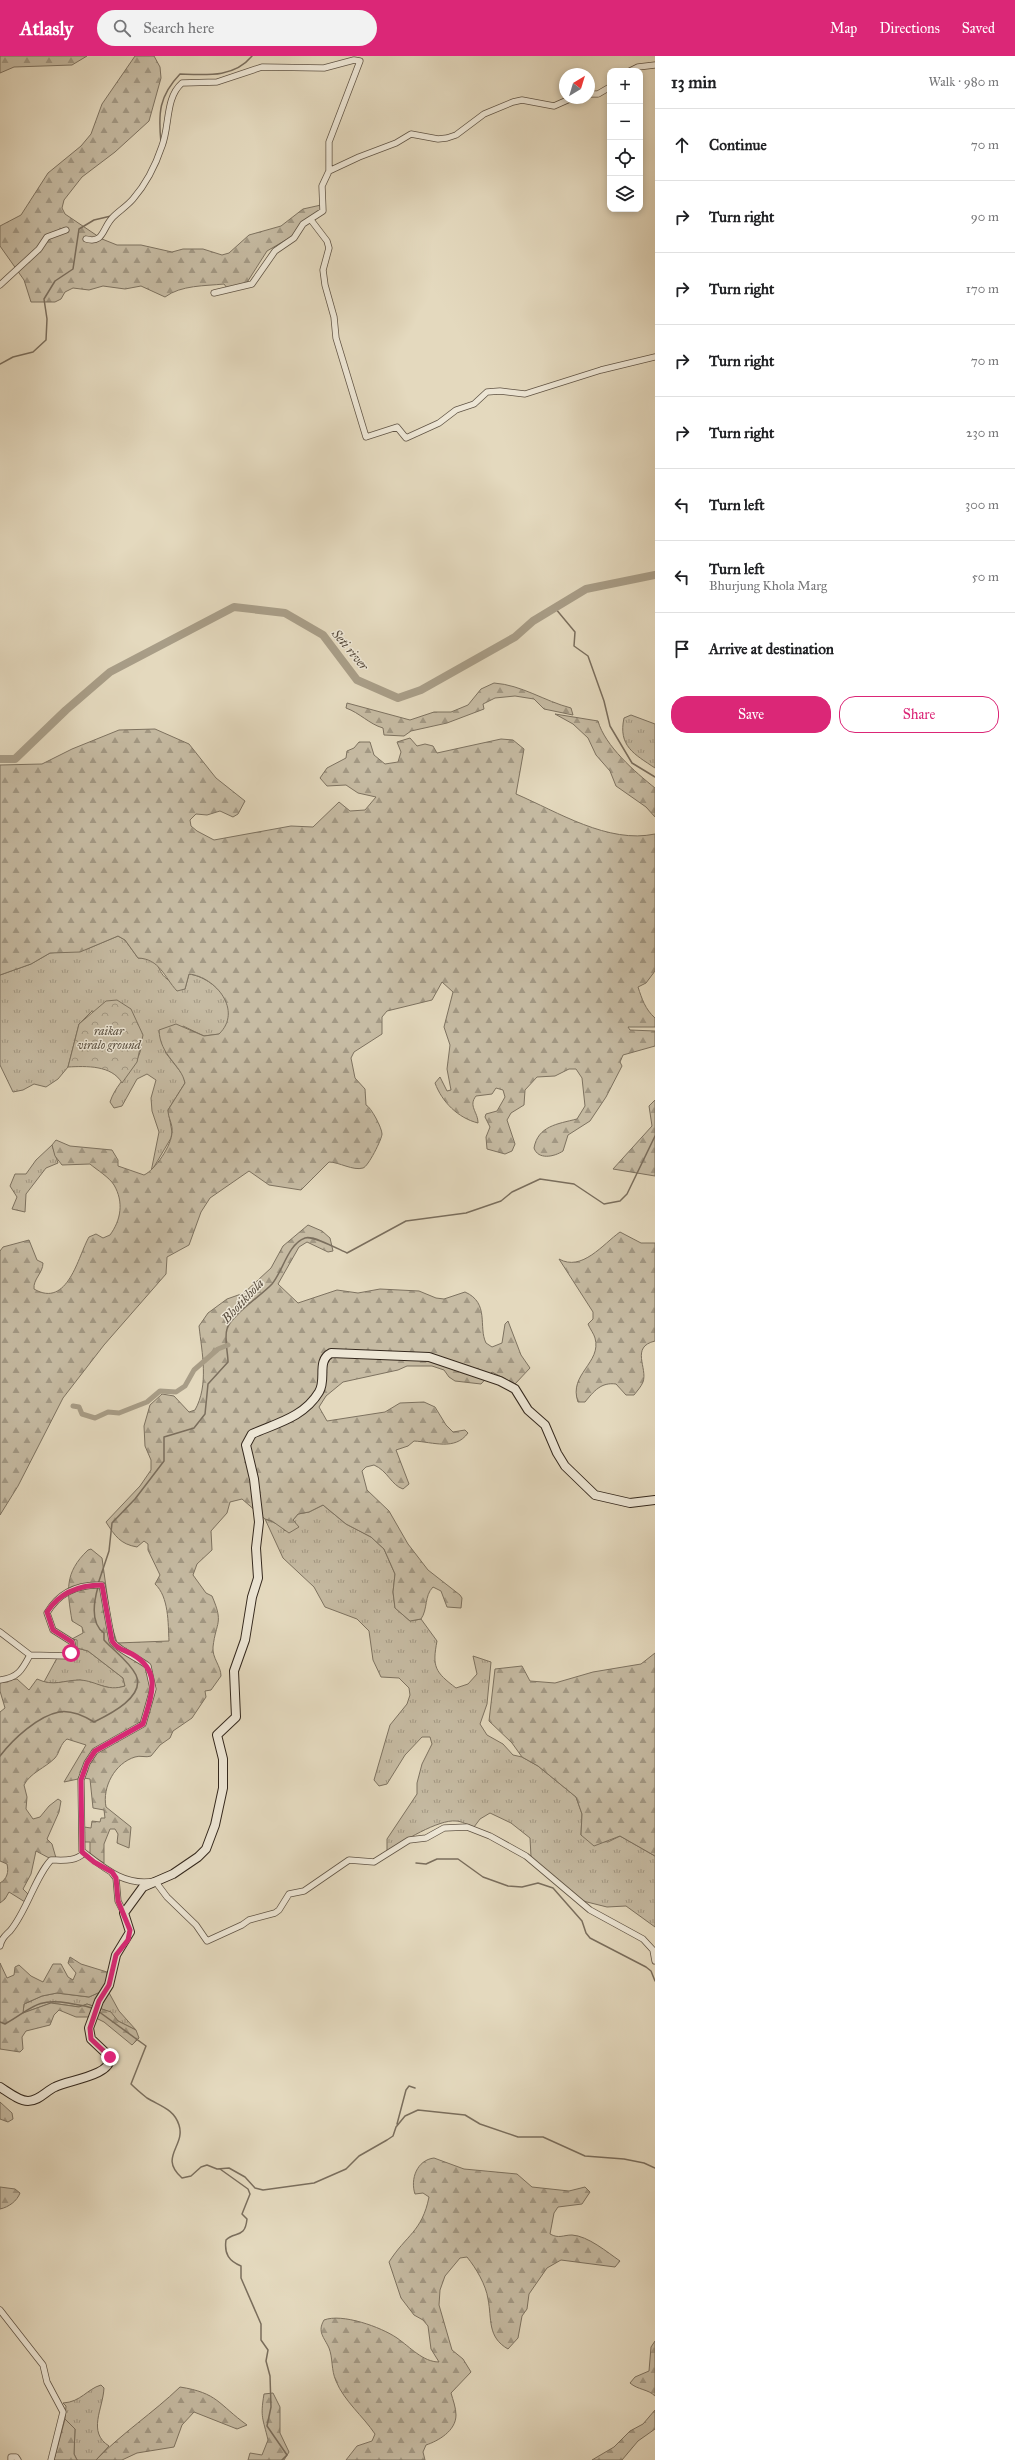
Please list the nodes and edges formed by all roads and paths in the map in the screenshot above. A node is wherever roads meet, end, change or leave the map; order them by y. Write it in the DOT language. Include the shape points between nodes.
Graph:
graph roads {
  1 [pos="655,65"];
  2 [pos="636,68"];
  3 [pos="607,89"];
  4 [pos="595,94"];
  5 [pos="559,104"];
  6 [pos="329,171"];
  7 [pos="311,220"];
  8 [pos="66,230"];
  9 [pos="86,239"];
  10 [pos="0,285"];
  11 [pos="214,293"];
  12 [pos="655,357"];
  13 [pos="655,1500"];
  14 [pos="0,1632"];
  15 [pos="30,1655"];
  16 [pos="0,1680"];
  17 [pos="84,1853"];
  18 [pos="112,1872"];
  19 [pos="155,1881"];
  20 [pos="124,1913"];
  21 [pos="0,1946"];
  22 [pos="655,1961"];
  23 [pos="0,2088"];
  24 [pos="0,2310"];
  25 [pos="11,2460"];
  26 [pos="18,2460"];
  27 [pos="51,2460"];
  1 -- 2 [label="street"];
  3 -- 4 [label="street"];
  5 -- 6 [label="street" via="554,106 522,100 513,102 484,114 452,137 438,139 411,134 396,144"];
  6 -- 7 [label="street" via="322,186 323,211"];
  6 -- 9 [label="street" via="329,142 360,61 354,60 324,68 262,67 217,82 186,81 173,93 162,145 140,189 122,211 113,217 98,239"];
  7 -- 11 [label="street" via="303,224 294,238 268,258 252,284"];
  7 -- 12 [label="street" via="327,241 329,248 323,270 325,285 334,318 336,338 366,436 397,427 406,438 439,423 456,410 474,404 487,392 525,394 600,370"];
  8 -- 10 [label="street" via="47,237 39,249"];
  13 -- 19 [label="main road" via="630,1503 595,1495 565,1466 545,1425 528,1410 515,1389 486,1375 429,1357 331,1353 326,1356 323,1361 322,1384 311,1403 294,1417 248,1438 246,1445 254,1479 259,1522 256,1548 258,1578 245,1640 234,1671 236,1716 217,1735 223,1759 223,1788 214,1830 206,1849 173,1874"];
  14 -- 15 [label="street"];
  15 -- 16 [label="street" via="20,1673 14,1678"];
  15 -- 17 [label="street" via="69,1656 73,1649 72,1642 53,1630 47,1612 54,1600 72,1589 102,1585 112,1641 116,1647 131,1653 148,1666 153,1689 143,1724 95,1751 84,1771 80,1789 83,1818 81,1841"];
  17 -- 18 [label="street"];
  17 -- 21 [label="street" via="67,1860 50,1860 19,1917 2,1938"];
  18 -- 19 [label="street" via="141,1884"];
  18 -- 20 [label="street" via="116,1878 118,1901"];
  19 -- 20 [label="main road" via="136,1895"];
  19 -- 22 [label="street" via="167,1897 196,1925 207,1941 249,1920 274,1913 279,1910 289,1894 304,1891 346,1861 356,1859 374,1862 409,1840 426,1838 444,1828 467,1828 490,1836 526,1856 594,1913 643,1939 653,1950"];
  20 -- 23 [label="main road" via="130,1932 116,1955 109,1985 99,2001 90,2028 91,2039 110,2057 109,2063 104,2069 88,2077 55,2086 40,2098 30,2101"];
  24 -- 27 [label="street" via="43,2365 47,2382 63,2412"];
  25 -- 26 [label="street" via="11,2457 16,2457"];
}
